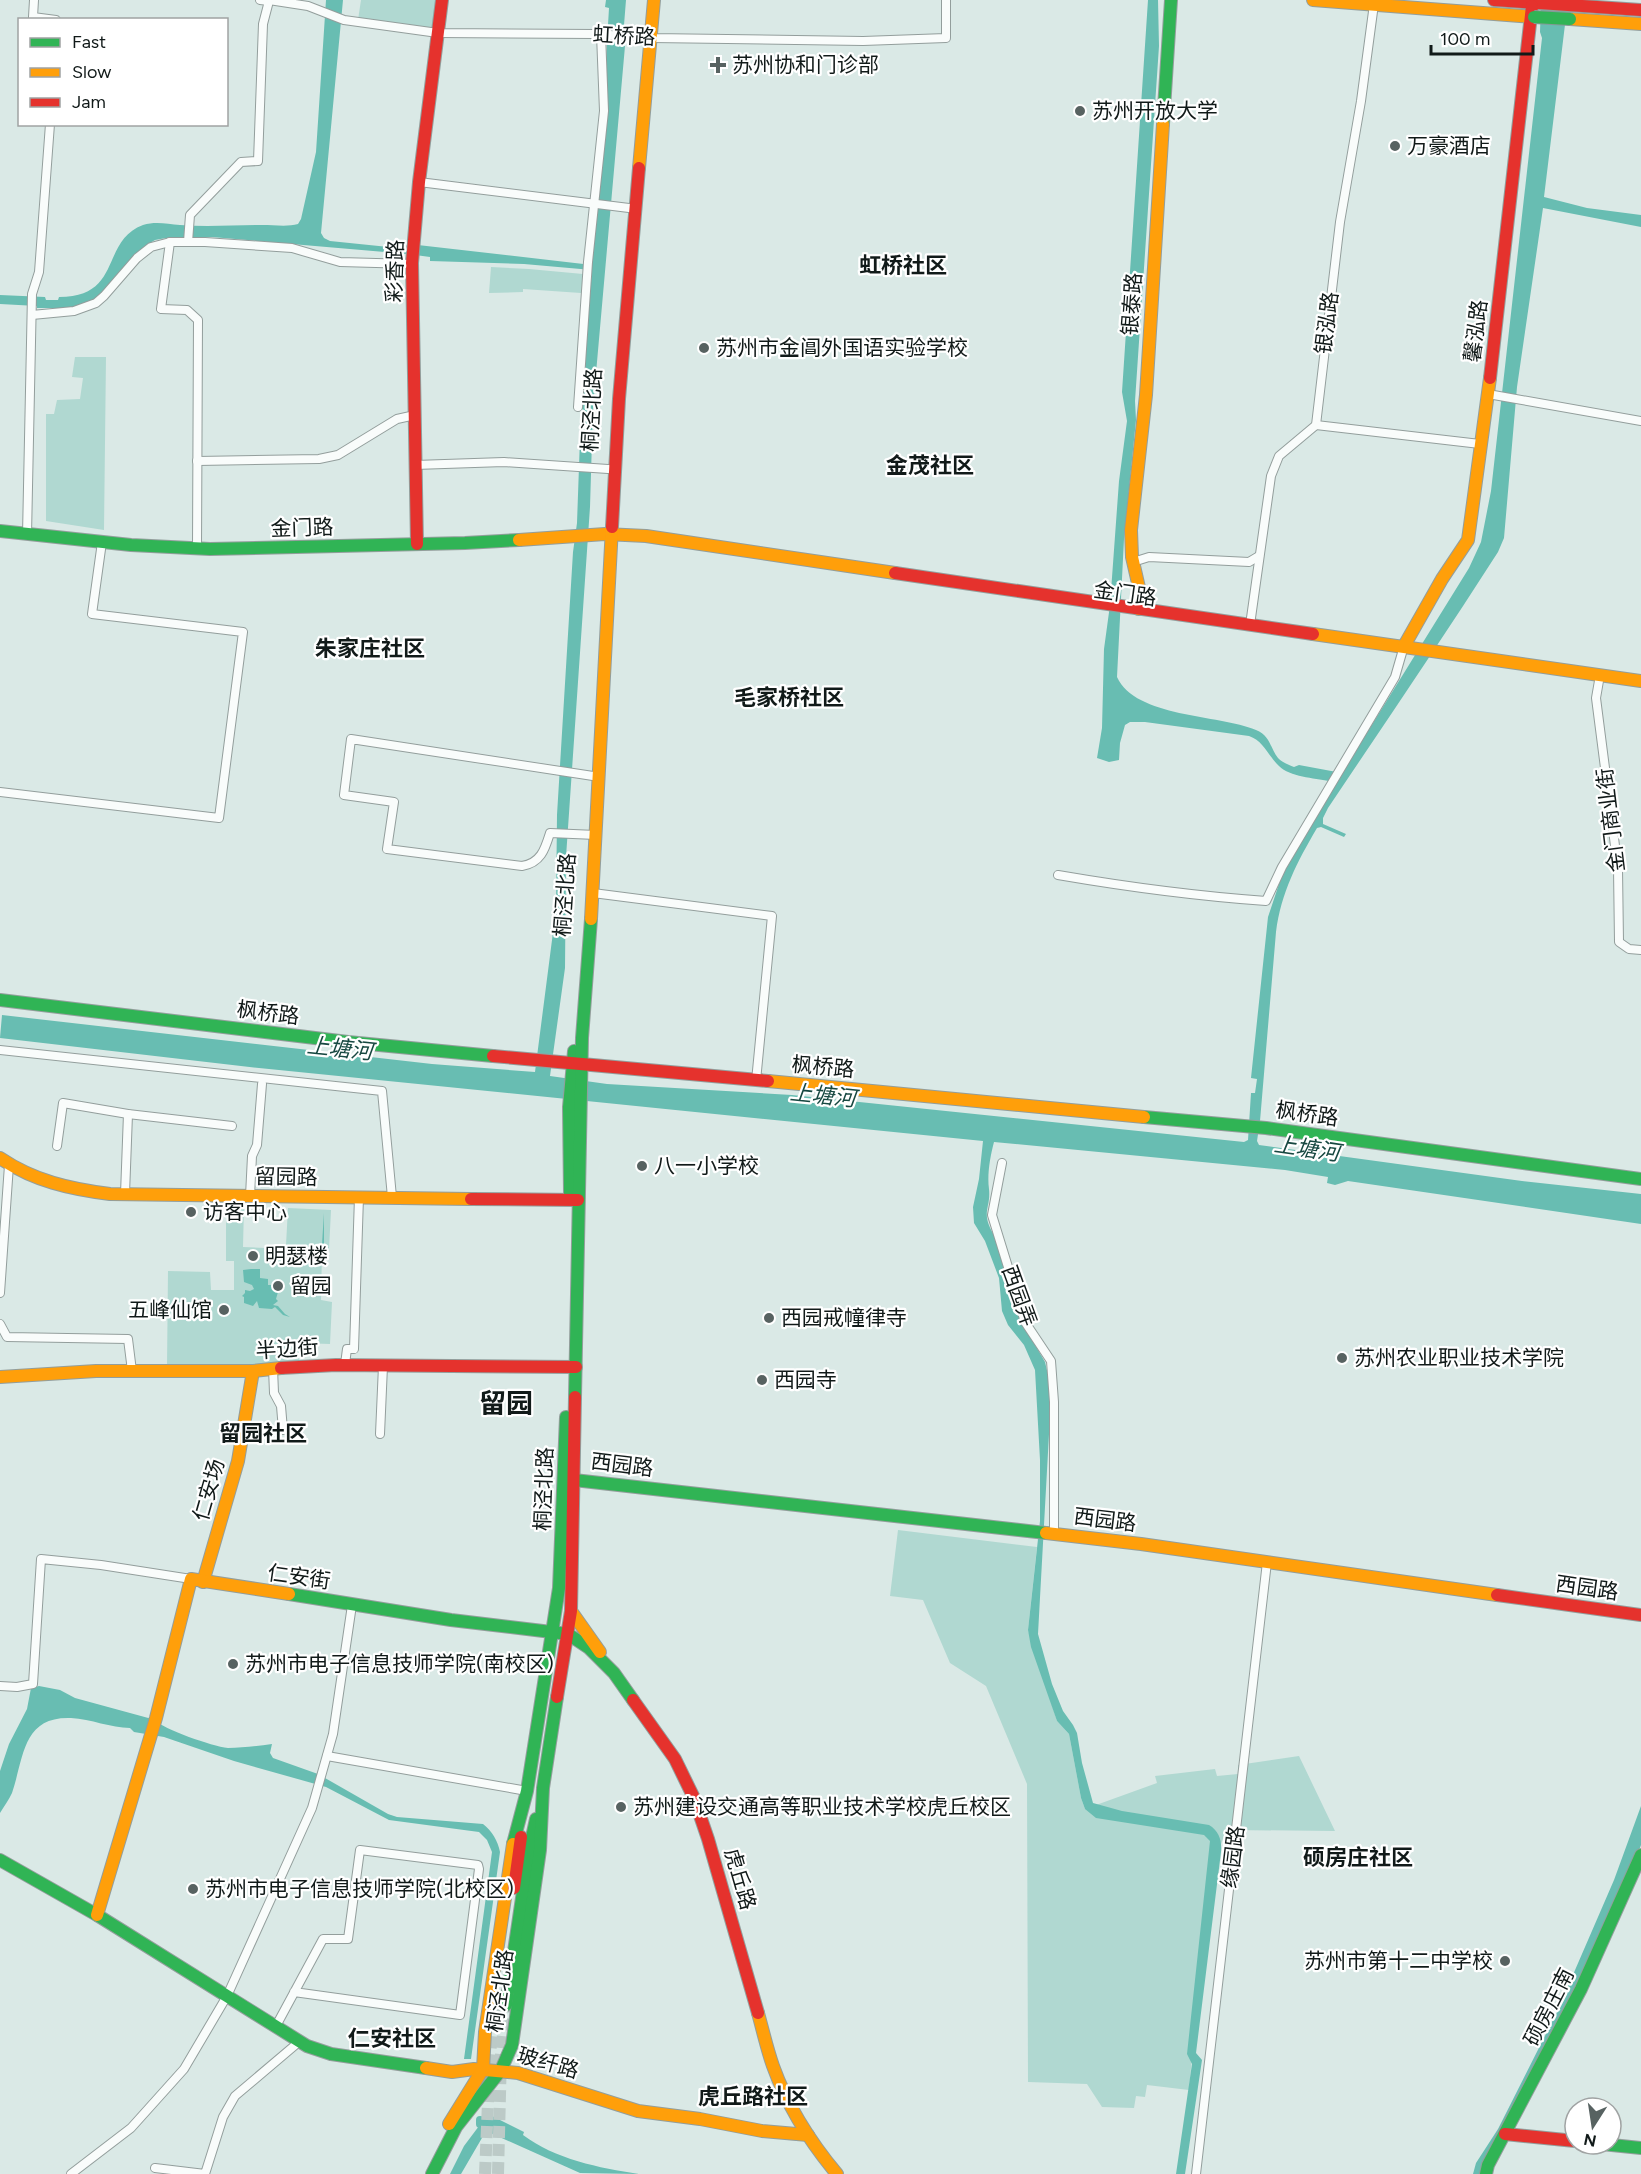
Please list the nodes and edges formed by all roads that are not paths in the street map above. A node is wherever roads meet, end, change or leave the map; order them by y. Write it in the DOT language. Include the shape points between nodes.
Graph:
graph roads {
  1 [pos="34,0"];
  2 [pos="260,0"];
  3 [pos="269,0"];
  4 [pos="442,0"];
  5 [pos="647,0"];
  6 [pos="654,0"];
  7 [pos="946,0"];
  8 [pos="1171,0"];
  9 [pos="1313,0"];
  10 [pos="1494,0"];
  11 [pos="1516,1"];
  12 [pos="1533,3"];
  13 [pos="1374,4"];
  14 [pos="1641,10"];
  15 [pos="1515,16"];
  16 [pos="1533,17"];
  17 [pos="41,18"];
  18 [pos="1641,24"];
  19 [pos="438,33"];
  20 [pos="609,35"];
  21 [pos="648,37"];
  22 [pos="50,126"];
  23 [pos="419,182"];
  24 [pos="596,205"];
  25 [pos="629,208"];
  26 [pos="188,240"];
  27 [pos="170,242"];
  28 [pos="412,264"];
  29 [pos="32,315"];
  30 [pos="1492,395"];
  31 [pos="578,407"];
  32 [pos="415,414"];
  33 [pos="1641,421"];
  34 [pos="1316,425"];
  35 [pos="1480,444"];
  36 [pos="197,461"];
  37 [pos="415,465"];
  38 [pos="608,469"];
  39 [pos="0,531"];
  40 [pos="27,535"];
  41 [pos="606,536"];
  42 [pos="102,542"];
  43 [pos="417,544"];
  44 [pos="197,549"];
  45 [pos="1259,556"];
  46 [pos="1133,562"];
  47 [pos="1139,609"];
  48 [pos="1123,611"];
  49 [pos="1250,625"];
  50 [pos="1410,650"];
  51 [pos="1600,679"];
  52 [pos="1641,681"];
  53 [pos="1641,688"];
  54 [pos="592,776"];
  55 [pos="0,792"];
  56 [pos="593,834"];
  57 [pos="1058,875"];
  58 [pos="593,893"];
  59 [pos="1641,950"];
  60 [pos="0,1000"];
  61 [pos="0,1050"];
  62 [pos="578,1064"];
  63 [pos="756,1081"];
  64 [pos="261,1084"];
  65 [pos="128,1114"];
  66 [pos="232,1126"];
  67 [pos="57,1146"];
  68 [pos="4,1161"];
  69 [pos="1002,1162"];
  70 [pos="1641,1179"];
  71 [pos="125,1194"];
  72 [pos="249,1196"];
  73 [pos="359,1197"];
  74 [pos="392,1197"];
  75 [pos="574,1200"];
  76 [pos="0,1293"];
  77 [pos="0,1324"];
  78 [pos="345,1364"];
  79 [pos="383,1366"];
  80 [pos="572,1367"];
  81 [pos="273,1368"];
  82 [pos="132,1371"];
  83 [pos="253,1371"];
  84 [pos="0,1377"];
  85 [pos="283,1430"];
  86 [pos="380,1434"];
  87 [pos="568,1479"];
  88 [pos="1045,1533"];
  89 [pos="1267,1562"];
  90 [pos="190,1580"];
  91 [pos="203,1582"];
  92 [pos="352,1605"];
  93 [pos="571,1611"];
  94 [pos="1641,1615"];
  95 [pos="552,1632"];
  96 [pos="568,1634"];
  97 [pos="614,1672"];
  98 [pos="0,1686"];
  99 [pos="327,1756"];
  100 [pos="527,1791"];
  101 [pos="542,1791"];
  102 [pos="1641,1855"];
  103 [pos="0,1860"];
  104 [pos="97,1914"];
  105 [pos="294,1992"];
  106 [pos="227,1996"];
  107 [pos="276,2026"];
  108 [pos="300,2042"];
  109 [pos="483,2069"];
  110 [pos="501,2070"];
  111 [pos="1505,2134"];
  112 [pos="808,2135"];
  113 [pos="1563,2140"];
  114 [pos="1623,2146"];
  115 [pos="1641,2148"];
  116 [pos="155,2168"];
  117 [pos="71,2174"];
  118 [pos="423,2174"];
  119 [pos="432,2174"];
  120 [pos="837,2174"];
  121 [pos="1196,2174"];
  122 [pos="1486,2174"];
  1 -- 17 [label="street" via="33,17"];
  2 -- 3 [label="street, 虹桥路"];
  3 -- 19 [label="street, 虹桥路" via="308,6 344,20"];
  3 -- 26 [label="street" via="263,24 258,160 240,162 190,215"];
  4 -- 19 [label="main road, 彩香路"];
  5 -- 21 [label="main road, 桐泾北路"];
  6 -- 21 [label="main road, 桐泾北路"];
  7 -- 21 [label="street, 虹桥路" via="946,38 863,41"];
  8 -- 46 [label="main road, 银泰路" via="1146,395 1131,530"];
  9 -- 13 [label="main road"];
  10 -- 11 [label="main road"];
  11 -- 12 [label="main road"];
  11 -- 15 [label="main road"];
  12 -- 14 [label="main road"];
  12 -- 16 [label="main road, 馨泓路"];
  13 -- 15 [label="main road"];
  13 -- 34 [label="street, 银泓路" via="1340,222"];
  15 -- 16 [label="main road"];
  16 -- 18 [label="main road, bridge"];
  16 -- 30 [label="main road, 馨泓路"];
  19 -- 20 [label="street, 虹桥路"];
  19 -- 23 [label="main road, 彩香路"];
  20 -- 21 [label="street, 虹桥路"];
  20 -- 24 [label="street"];
  21 -- 25 [label="main road, 桐泾北路"];
  21 -- 41 [label="main road, 桐泾北路"];
  22 -- 29 [label="street"];
  23 -- 24 [label="street"];
  23 -- 28 [label="main road, 彩香路"];
  24 -- 25 [label="street"];
  24 -- 31 [label="street"];
  25 -- 38 [label="main road, 桐泾北路" via="612,377"];
  26 -- 27 [label="street"];
  26 -- 28 [label="street" via="292,248 340,261"];
  27 -- 29 [label="street" via="151,247 137,258 96,303 74,311"];
  27 -- 36 [label="street" via="161,309 187,310 198,320"];
  28 -- 32 [label="main road, 彩香路"];
  29 -- 40 [label="street"];
  30 -- 33 [label="street"];
  30 -- 35 [label="main road, 馨泓路"];
  32 -- 36 [label="street" via="397,419 338,455 319,459"];
  32 -- 37 [label="main road, 彩香路"];
  34 -- 35 [label="street"];
  34 -- 45 [label="street" via="1279,456 1271,476"];
  35 -- 50 [label="main road, 馨泓路" via="1468,540 1443,579"];
  36 -- 44 [label="street"];
  37 -- 38 [label="street" via="504,462"];
  37 -- 43 [label="main road, 彩香路"];
  38 -- 41 [label="main road, 桐泾北路"];
  39 -- 40 [label="main road, 金门路"];
  40 -- 42 [label="main road, 金门路"];
  41 -- 43 [label="main road, 金门路"];
  41 -- 48 [label="main road, 金门路"];
  41 -- 54 [label="main road, 桐泾北路"];
  41 -- 56 [label="main road, 桐泾北路"];
  42 -- 44 [label="main road, 金门路"];
  42 -- 55 [label="street" via="92,614 243,632 219,818"];
  43 -- 44 [label="main road, 金门路"];
  45 -- 46 [label="street" via="1249,562 1149,557"];
  45 -- 49 [label="street"];
  46 -- 47 [label="main road, 银泰路" via="1140,592"];
  47 -- 48 [label="main road, 金门路"];
  47 -- 49 [label="main road, 金门路"];
  48 -- 50 [label="main road, 金门路"];
  49 -- 50 [label="main road, 金门路"];
  50 -- 51 [label="main road, 金门路"];
  50 -- 57 [label="street" via="1282,867 1266,901 1138,889"];
  51 -- 52 [label="main road, 金门路"];
  51 -- 53 [label="main road, 金门路"];
  51 -- 59 [label="street, 金门商业街" via="1596,698 1618,869 1619,942 1629,949"];
  54 -- 56 [label="main road, 桐泾北路"];
  54 -- 56 [label="street" via="351,739 344,795 394,802 387,849 522,866 540,857 550,832"];
  56 -- 58 [label="main road, 桐泾北路"];
  56 -- 62 [label="main road, 桐泾北路"];
  58 -- 62 [label="main road, 桐泾北路"];
  58 -- 63 [label="street" via="772,916"];
  60 -- 62 [label="main road, 枫桥路" via="348,1042"];
  61 -- 74 [label="street" via="382,1091"];
  62 -- 63 [label="main road, 枫桥路"];
  62 -- 75 [label="main road, 桐泾北路"];
  63 -- 70 [label="main road, 枫桥路" via="1266,1128"];
  64 -- 72 [label="street"];
  65 -- 66 [label="street"];
  65 -- 67 [label="street" via="63,1103"];
  65 -- 71 [label="street"];
  68 -- 71 [label="main road, 留园路" via="57,1186"];
  68 -- 76 [label="street"];
  69 -- 88 [label="street, 西园弄" via="992,1215 1024,1322 1051,1361 1054,1402"];
  71 -- 72 [label="main road, 留园路"];
  72 -- 73 [label="main road, 留园路"];
  73 -- 74 [label="main road, 留园路"];
  73 -- 78 [label="street" via="354,1350 347,1349"];
  74 -- 75 [label="main road, 留园路"];
  75 -- 80 [label="main road, 桐泾北路"];
  77 -- 82 [label="street" via="7,1337 128,1338"];
  78 -- 79 [label="main road, 半边街"];
  78 -- 81 [label="main road, 半边街"];
  79 -- 80 [label="main road, 半边街"];
  79 -- 86 [label="street"];
  80 -- 87 [label="main road, 桐泾北路"];
  81 -- 83 [label="main road, 半边街"];
  81 -- 85 [label="street"];
  82 -- 83 [label="main road, 半边街"];
  82 -- 84 [label="main road, 半边街"];
  83 -- 91 [label="main road, 仁安场" via="238,1461"];
  87 -- 88 [label="main road, 西园路"];
  87 -- 93 [label="main road, 桐泾北路"];
  87 -- 95 [label="main road, 桐泾北路"];
  88 -- 89 [label="main road, 西园路"];
  89 -- 94 [label="main road, 西园路"];
  89 -- 121 [label="street, 缘园路"];
  90 -- 91 [label="main road, 仁安街"];
  90 -- 98 [label="street, 仁安街" via="41,1559 33,1684"];
  90 -- 104 [label="main road" via="156,1719"];
  91 -- 92 [label="main road, 仁安街"];
  92 -- 95 [label="main road, 仁安街"];
  92 -- 99 [label="street"];
  93 -- 96 [label="main road, 桐泾北路"];
  93 -- 97 [label="main road"];
  95 -- 96 [label="main road, 虎丘路"];
  95 -- 100 [label="main road, 桐泾北路"];
  96 -- 97 [label="main road, 虎丘路"];
  96 -- 101 [label="main road, 桐泾北路"];
  97 -- 112 [label="main road, 虎丘路" via="675,1759 694,1798 769,2055"];
  99 -- 100 [label="street"];
  99 -- 106 [label="street" via="312,1808"];
  100 -- 101 [label="main road, 桐泾北路" via="501,2005"];
  100 -- 109 [label="main road, 桐泾北路" via="510,1853 484,2032"];
  101 -- 110 [label="main road, 桐泾北路" via="540,1850 512,2045"];
  102 -- 111 [label="main road, 硕房庄南" via="1581,1989"];
  103 -- 104 [label="main road, 玻纤路"];
  104 -- 106 [label="main road, 玻纤路"];
  105 -- 105 [label="street" via="323,1939 348,1939 360,1850 478,1865 460,2014"];
  105 -- 107 [label="street"];
  106 -- 107 [label="main road, 玻纤路"];
  106 -- 117 [label="street" via="184,2069 130,2128"];
  107 -- 108 [label="main road, 玻纤路"];
  108 -- 109 [label="main road, 玻纤路" via="331,2054 452,2072"];
  108 -- 116 [label="street" via="235,2096 223,2117 205,2174"];
  109 -- 110 [label="main road, 玻纤路"];
  109 -- 118 [label="main road"];
  110 -- 112 [label="main road, 玻纤路" via="638,2111 762,2132"];
  110 -- 119 [label="main road, 桐泾北路" via="456,2127"];
  111 -- 113 [label="main road"];
  111 -- 122 [label="main road, 硕房庄南"];
  112 -- 120 [label="main road, 虎丘路"];
  114 -- 115 [label="main road"];
}
